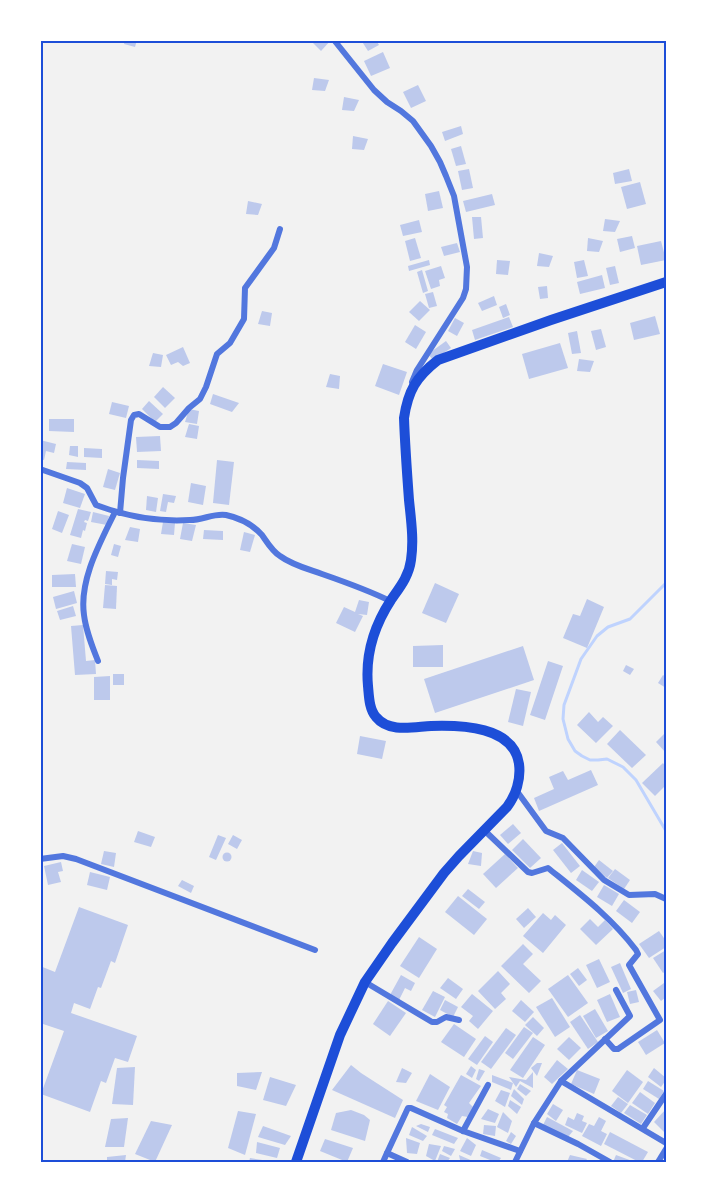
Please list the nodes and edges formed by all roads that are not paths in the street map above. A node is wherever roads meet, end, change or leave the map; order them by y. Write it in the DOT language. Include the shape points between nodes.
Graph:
graph roads {
  1 [pos="334,40"];
  2 [pos="280,229"];
  3 [pos="666,282"];
  4 [pos="406,402"];
  5 [pos="40,469"];
  6 [pos="117,513"];
  7 [pos="390,601"];
  8 [pos="98,660"];
  9 [pos="516,790"];
  10 [pos="484,830"];
  11 [pos="40,859"];
  12 [pos="666,899"];
  13 [pos="315,950"];
  14 [pos="365,982"];
  15 [pos="616,990"];
  16 [pos="459,1020"];
  17 [pos="605,1039"];
  18 [pos="561,1081"];
  19 [pos="488,1084"];
  20 [pos="666,1094"];
  21 [pos="534,1123"];
  22 [pos="643,1128"];
  23 [pos="463,1131"];
  24 [pos="666,1143"];
  25 [pos="666,1149"];
  26 [pos="520,1151"];
  27 [pos="387,1153"];
  28 [pos="296,1162"];
  29 [pos="383,1162"];
  30 [pos="407,1162"];
  31 [pos="515,1162"];
  32 [pos="610,1162"];
  33 [pos="658,1162"];
  1 -- 4 [label="street" via="374,90 412,121 431,146 447,176 455,203 467,267 466,289 417,370"];
  2 -- 6 [label="street" via="274,248 245,288 244,319 230,343 217,354 200,399 170,427 160,427 139,414 131,420"];
  3 -- 4 [label="highway" via="438,360 411,388"];
  4 -- 7 [label="highway" via="411,560 404,582"];
  5 -- 6 [label="street" via="80,483 96,505"];
  6 -- 7 [label="street" via="181,521 226,515 260,533 279,556"];
  6 -- 8 [label="street" via="95,556 83,600 89,638"];
  7 -- 9 [label="highway" via="369,647 369,699 376,717 400,728 453,726 497,735 512,746 518,757 520,778"];
  9 -- 10 [label="highway" via="507,807"];
  9 -- 12 [label="street" via="546,831 563,838 604,880 629,896 655,894"];
  10 -- 14 [label="highway" via="444,873"];
  10 -- 17 [label="street" via="528,872 548,868 596,907 636,950 638,954 629,965 660,1020 618,1049"];
  11 -- 13 [label="street" via="63,856 76,860"];
  14 -- 16 [label="street" via="432,1022 446,1017"];
  14 -- 28 [label="highway" via="340,1035"];
  15 -- 17 [label="street" via="630,1016"];
  17 -- 18 [label="street"];
  18 -- 21 [label="street"];
  18 -- 22 [label="street"];
  19 -- 23 [label="street"];
  20 -- 22 [label="street"];
  21 -- 26 [label="street"];
  21 -- 32 [label="street"];
  22 -- 24 [label="street"];
  23 -- 26 [label="street"];
  23 -- 27 [label="street" via="408,1108"];
  25 -- 33 [label="street"];
  26 -- 31 [label="street"];
  27 -- 29 [label="street"];
  27 -- 30 [label="street"];
}
